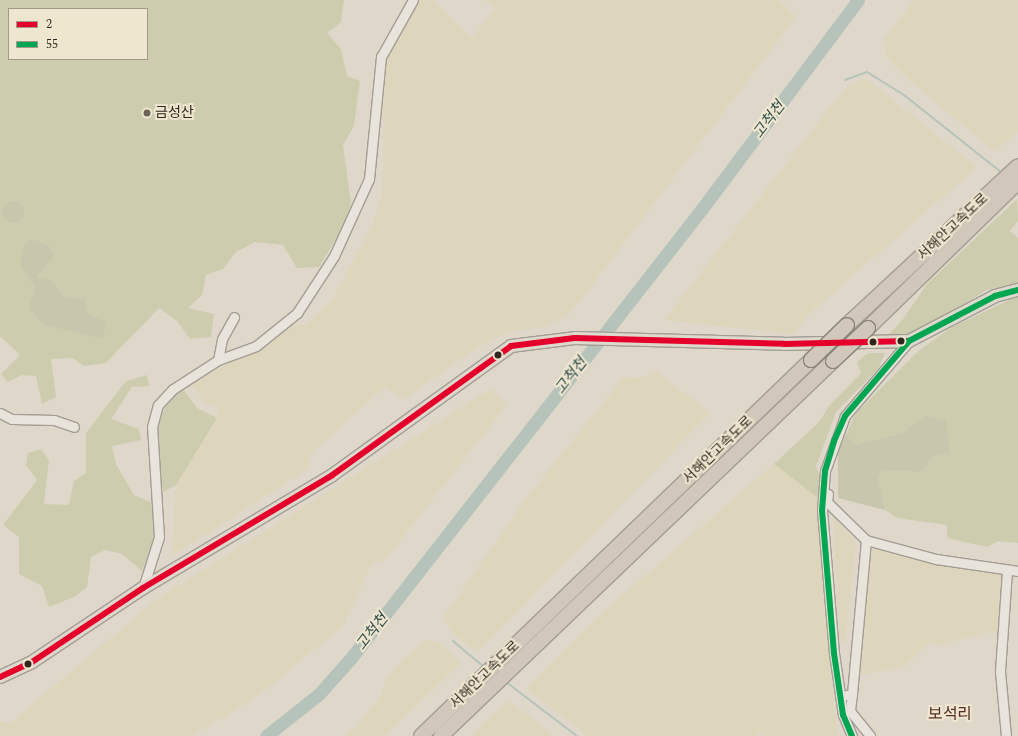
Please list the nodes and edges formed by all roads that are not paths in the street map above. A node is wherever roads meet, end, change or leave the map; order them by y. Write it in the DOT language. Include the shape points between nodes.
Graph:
graph roads {
  1 [pos="412,0"];
  2 [pos="1018,166"];
  3 [pos="1011,184"];
  4 [pos="1018,290"];
  5 [pos="234,317"];
  6 [pos="909,341"];
  7 [pos="218,360"];
  8 [pos="0,413"];
  9 [pos="74,427"];
  10 [pos="834,441"];
  11 [pos="866,540"];
  12 [pos="1007,571"];
  13 [pos="1018,571"];
  14 [pos="143,588"];
  15 [pos="511,660"];
  16 [pos="0,677"];
  17 [pos="482,687"];
  18 [pos="852,694"];
  19 [pos="840,696"];
  20 [pos="847,713"];
  21 [pos="421,736"];
  22 [pos="441,736"];
  23 [pos="852,736"];
  24 [pos="870,736"];
  25 [pos="1006,736"];
  1 -- 7 [label="street" via="381,57 369,179 334,256 297,314 256,346"];
  2 -- 3 [label="highway, 서해안고속도로"];
  3 -- 15 [label="highway, 서해안고속도로, bridge" via="834,361"];
  3 -- 15 [label="highway, 서해안고속도로, bridge" via="847,325"];
  4 -- 6 [label="main road" via="994,296"];
  5 -- 7 [label="street" via="222,339"];
  6 -- 10 [label="street" via="845,416"];
  6 -- 14 [label="main road" via="784,344 633,337 575,338 510,346 331,476"];
  7 -- 14 [label="street" via="173,389 158,405 152,427 158,538"];
  8 -- 9 [label="street" via="12,419 54,420"];
  10 -- 11 [label="street" via="827,502"];
  10 -- 19 [label="street" via="825,471 822,511"];
  11 -- 12 [label="street" via="936,559"];
  11 -- 18 [label="street"];
  12 -- 13 [label="street"];
  12 -- 25 [label="street" via="1000,670"];
  14 -- 16 [label="main road" via="32,662"];
  15 -- 17 [label="highway, 서해안고속도로"];
  17 -- 21 [label="highway, 서해안고속도로"];
  17 -- 22 [label="highway, 서해안고속도로"];
  18 -- 19 [label="street"];
  18 -- 20 [label="street"];
  19 -- 20 [label="street"];
  20 -- 23 [label="street"];
  20 -- 24 [label="street"];
}
